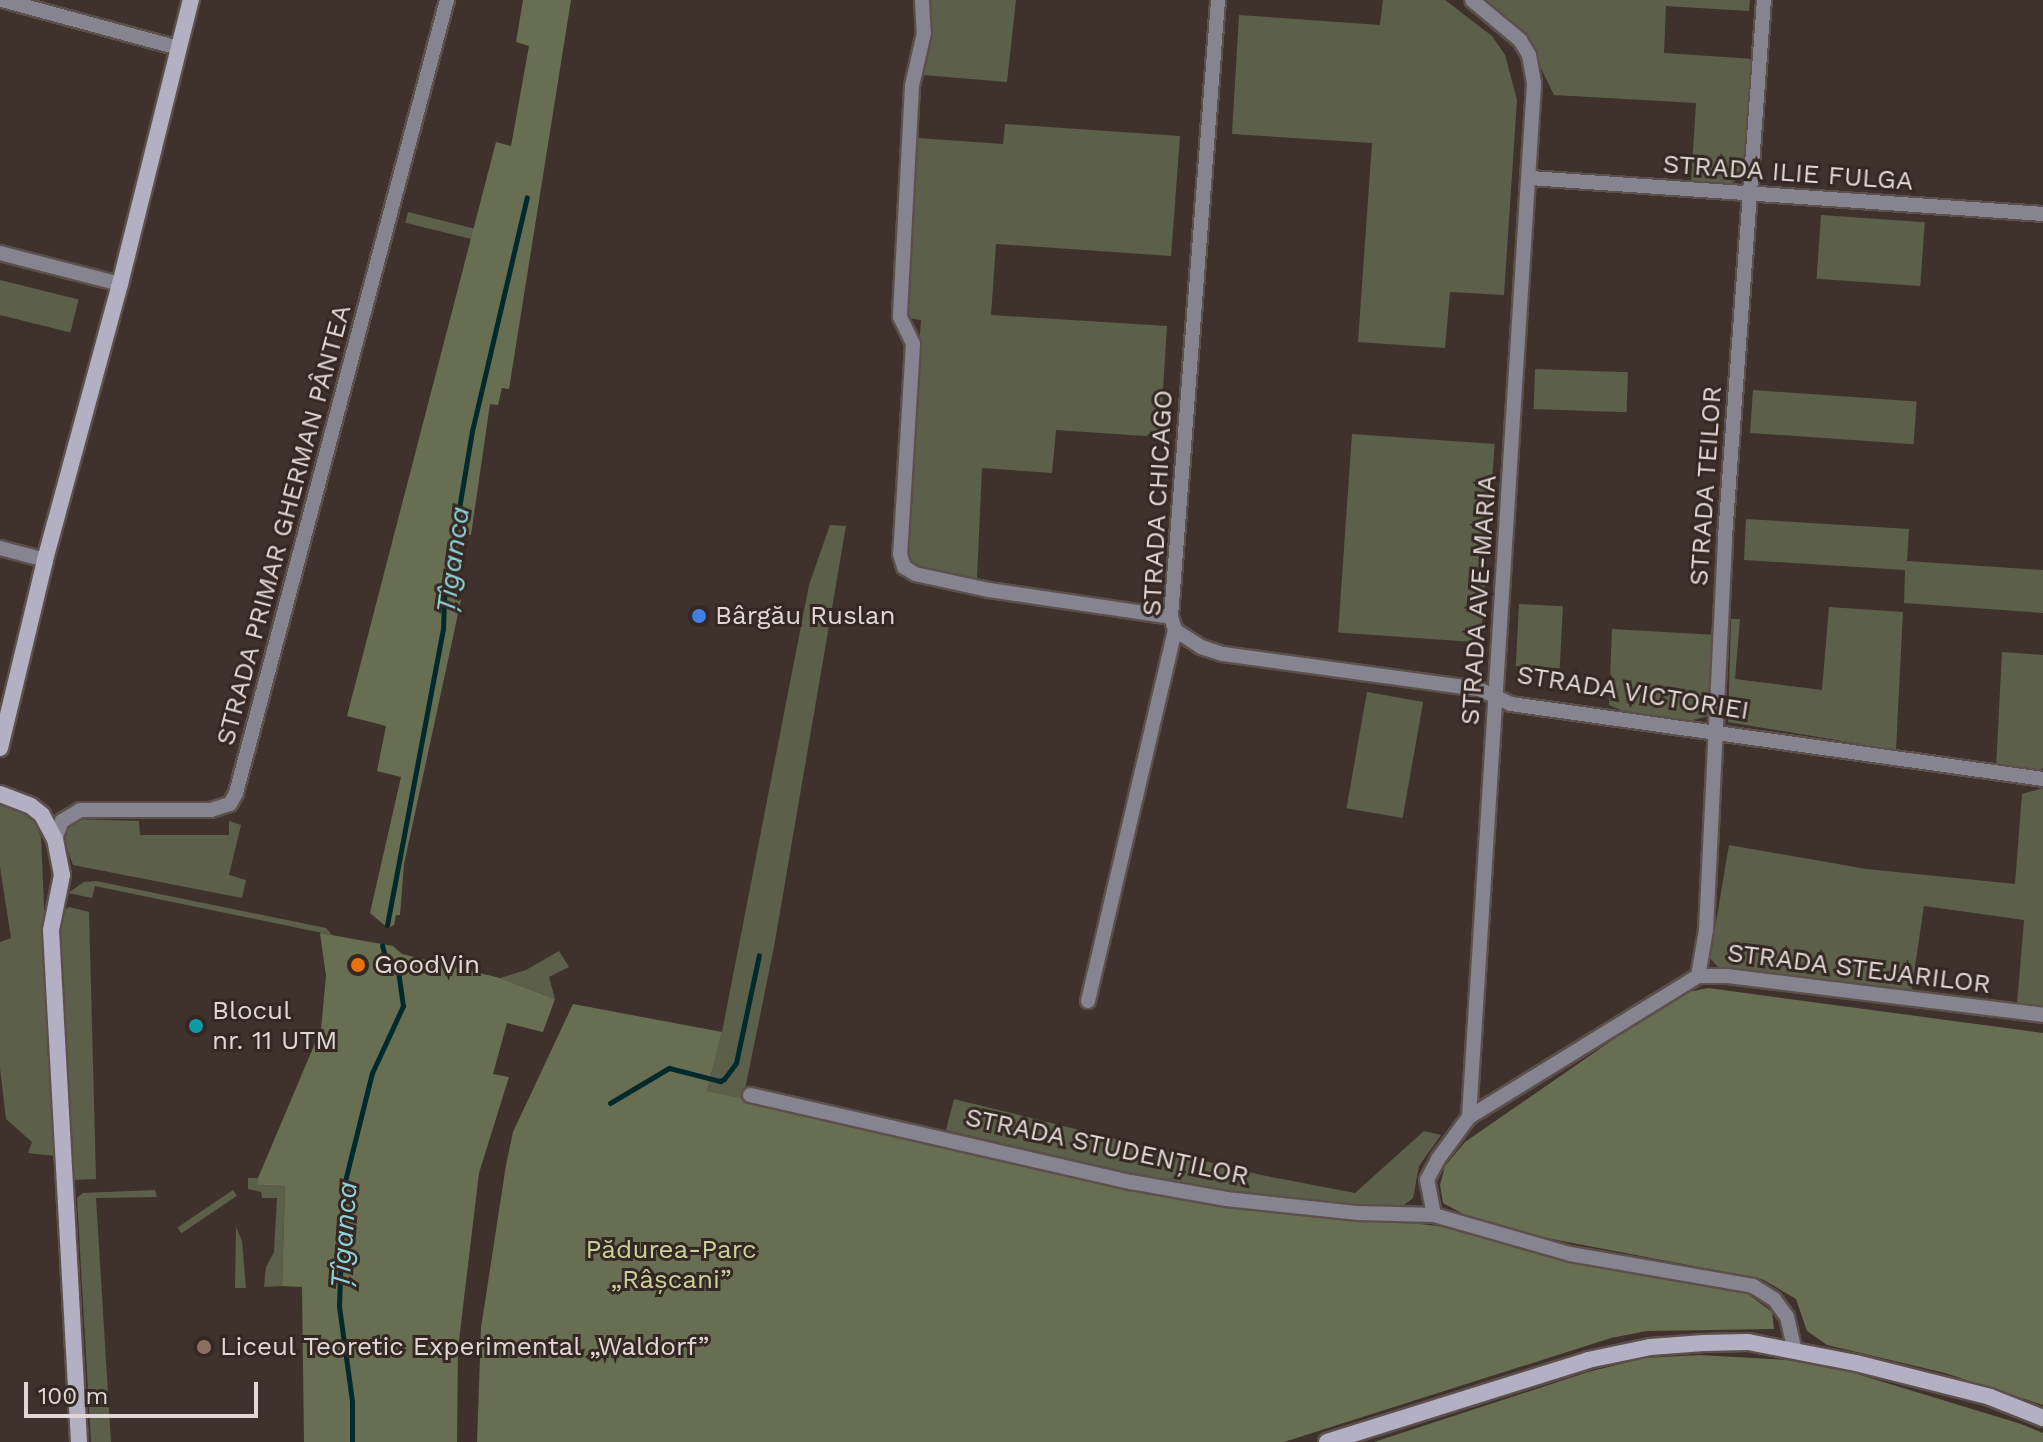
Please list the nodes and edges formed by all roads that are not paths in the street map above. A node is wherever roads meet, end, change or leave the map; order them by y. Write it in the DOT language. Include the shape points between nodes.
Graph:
graph roads {
  1 [pos="2,0"];
  2 [pos="191,0"];
  3 [pos="447,0"];
  4 [pos="922,0"];
  5 [pos="1218,0"];
  6 [pos="1472,0"];
  7 [pos="1764,0"];
  8 [pos="179,48"];
  9 [pos="1530,178"];
  10 [pos="1751,196"];
  11 [pos="2043,214"];
  12 [pos="0,253"];
  13 [pos="120,284"];
  14 [pos="0,548"];
  15 [pos="45,560"];
  16 [pos="1173,624"];
  17 [pos="1497,696"];
  18 [pos="1717,730"];
  19 [pos="0,748"];
  20 [pos="2043,779"];
  21 [pos="0,794"];
  22 [pos="55,839"];
  23 [pos="1698,976"];
  24 [pos="1088,1001"];
  25 [pos="2043,1015"];
  26 [pos="750,1095"];
  27 [pos="1469,1117"];
  28 [pos="1434,1215"];
  29 [pos="1795,1351"];
  30 [pos="2043,1418"];
  31 [pos="79,1442"];
  32 [pos="1327,1442"];
  1 -- 8 [label="street"];
  2 -- 8 [label="street"];
  3 -- 22 [label="street, STRADA PRIMAR GHERMAN PÂNTEA" via="236,793 230,804 211,810 80,810 62,821"];
  4 -- 16 [label="street, STRADA VICTORIEI" via="924,33 912,86 900,317 913,344 900,554 904,567 989,590"];
  5 -- 16 [label="street, STRADA CHICAGO"];
  6 -- 9 [label="street, STRADA AVE-MARIA" via="1511,30 1529,55 1534,83"];
  7 -- 10 [label="street, STRADA TEILOR"];
  8 -- 13 [label="street"];
  9 -- 10 [label="street, STRADA ILIE FULGA"];
  9 -- 17 [label="street, STRADA AVE-MARIA"];
  10 -- 11 [label="street, STRADA ILIE FULGA"];
  10 -- 18 [label="street, STRADA TEILOR" via="1725,537"];
  12 -- 13 [label="street"];
  13 -- 15 [label="street"];
  14 -- 15 [label="street"];
  15 -- 19 [label="street"];
  16 -- 17 [label="street, STRADA VICTORIEI" via="1201,647 1223,654 1479,689"];
  16 -- 24 [label="street, STRADA CHICAGO"];
  17 -- 18 [label="street, STRADA VICTORIEI" via="1511,704"];
  17 -- 27 [label="street, STRADA AVE-MARIA"];
  18 -- 20 [label="street, STRADA VICTORIEI"];
  18 -- 23 [label="street, STRADA TEILOR" via="1706,930"];
  21 -- 22 [label="street" via="31,806"];
  22 -- 31 [label="street" via="62,875 51,930"];
  23 -- 25 [label="street, STRADA STEJARILOR"];
  23 -- 27 [label="street, STRADA STEJARILOR"];
  26 -- 28 [label="street, STRADA STUDENȚILOR" via="1226,1199"];
  27 -- 28 [label="street" via="1427,1180"];
  28 -- 29 [label="street, STRADA STUDENȚILOR" via="1570,1254 1753,1286 1774,1299 1787,1317"];
  29 -- 30 [label="street" via="1928,1380"];
  29 -- 32 [label="street" via="1748,1342 1650,1347 1588,1360"];
}
